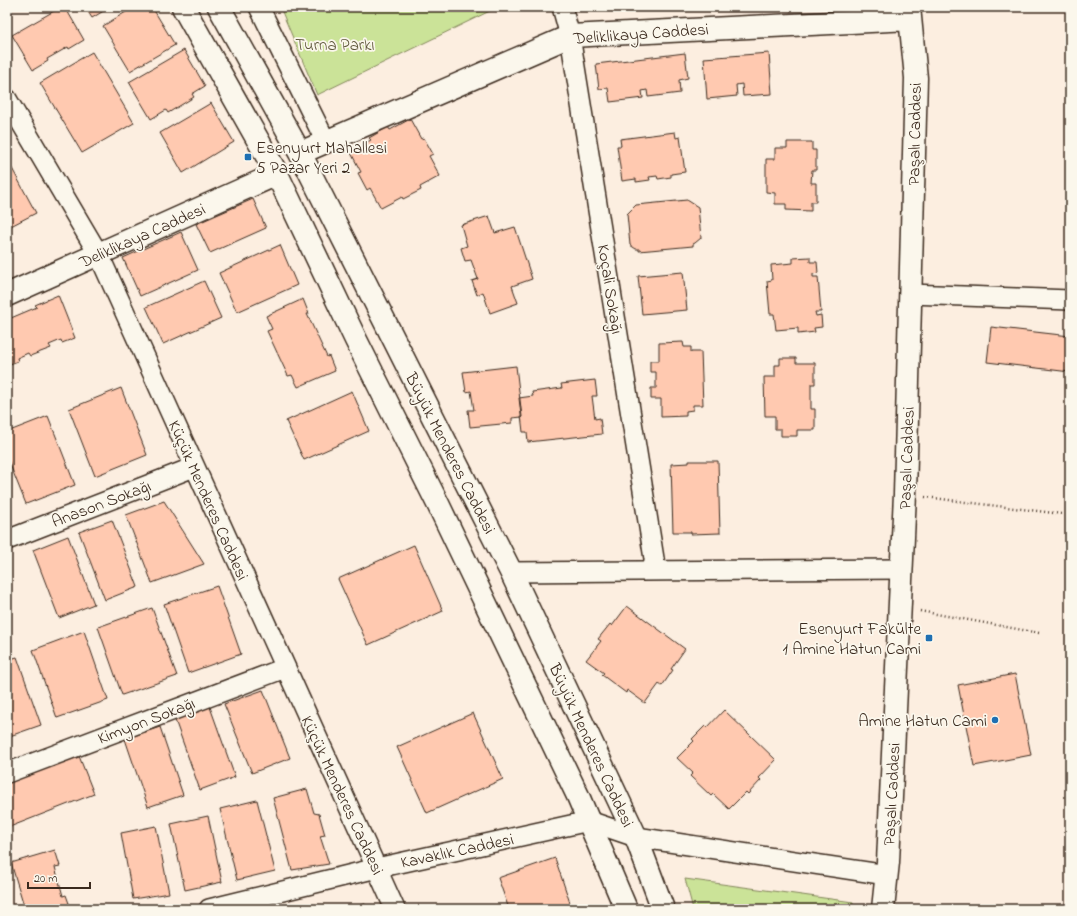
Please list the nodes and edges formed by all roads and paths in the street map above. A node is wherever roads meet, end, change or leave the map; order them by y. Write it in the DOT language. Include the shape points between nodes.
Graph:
graph roads {
  1 [pos="183,7"];
  2 [pos="219,7"];
  3 [pos="259,7"];
  4 [pos="562,7"];
  5 [pos="909,13"];
  6 [pos="570,36"];
  7 [pos="7,99"];
  8 [pos="326,142"];
  9 [pos="300,153"];
  10 [pos="277,174"];
  11 [pos="99,255"];
  12 [pos="910,294"];
  13 [pos="7,295"];
  14 [pos="1070,300"];
  15 [pos="194,467"];
  16 [pos="905,494"];
  17 [pos="1062,514"];
  18 [pos="7,540"];
  19 [pos="902,569"];
  20 [pos="656,571"];
  21 [pos="511,572"];
  22 [pos="900,607"];
  23 [pos="1039,633"];
  24 [pos="285,668"];
  25 [pos="7,773"];
  26 [pos="589,821"];
  27 [pos="636,837"];
  28 [pos="378,868"];
  29 [pos="887,875"];
  30 [pos="209,909"];
  31 [pos="395,909"];
  32 [pos="626,909"];
  33 [pos="662,909"];
  34 [pos="883,909"];
  1 -- 10 [label="street, Büyük Menderes Caddesi"];
  2 -- 9 [label="street, Büyük Menderes Caddesi"];
  3 -- 8 [label="street"];
  4 -- 6 [label="street, Koçali Sokağı"];
  5 -- 6 [label="street, Deliklikaya Caddesi"];
  5 -- 12 [label="street, Paşalı Caddesi" via="916,78"];
  6 -- 8 [label="street, Deliklikaya Caddesi"];
  6 -- 20 [label="street, Koçali Sokağı"];
  7 -- 11 [label="street, Küçük Menderes Caddesi"];
  8 -- 9 [label="street, Deliklikaya Caddesi"];
  9 -- 21 [label="street, Büyük Menderes Caddesi"];
  10 -- 11 [label="street, Deliklikaya Caddesi"];
  10 -- 26 [label="street, Büyük Menderes Caddesi" via="356,340 442,511"];
  11 -- 13 [label="street, Deliklikaya Caddesi"];
  11 -- 15 [label="street, Küçük Menderes Caddesi"];
  12 -- 14 [label="street"];
  12 -- 16 [label="street, Paşalı Caddesi"];
  15 -- 18 [label="street, Anason Sokağı"];
  15 -- 24 [label="street, Küçük Menderes Caddesi"];
  16 -- 17 [label="path"];
  16 -- 19 [label="street, Paşalı Caddesi"];
  19 -- 20 [label="street"];
  19 -- 22 [label="street, Paşalı Caddesi"];
  20 -- 21 [label="street"];
  21 -- 27 [label="street, Büyük Menderes Caddesi"];
  22 -- 23 [label="path"];
  22 -- 29 [label="street, Paşalı Caddesi"];
  24 -- 25 [label="street, Kimyon Sokağı"];
  24 -- 28 [label="street, Küçük Menderes Caddesi"];
  26 -- 27 [label="street"];
  26 -- 28 [label="street, Kavaklık Caddesi"];
  26 -- 32 [label="street, Büyük Menderes Caddesi"];
  27 -- 29 [label="street"];
  27 -- 33 [label="street, Büyük Menderes Caddesi"];
  28 -- 30 [label="street, Kavaklık Caddesi"];
  28 -- 31 [label="street, Küçük Menderes Caddesi"];
  29 -- 34 [label="street, Paşalı Caddesi"];
}
